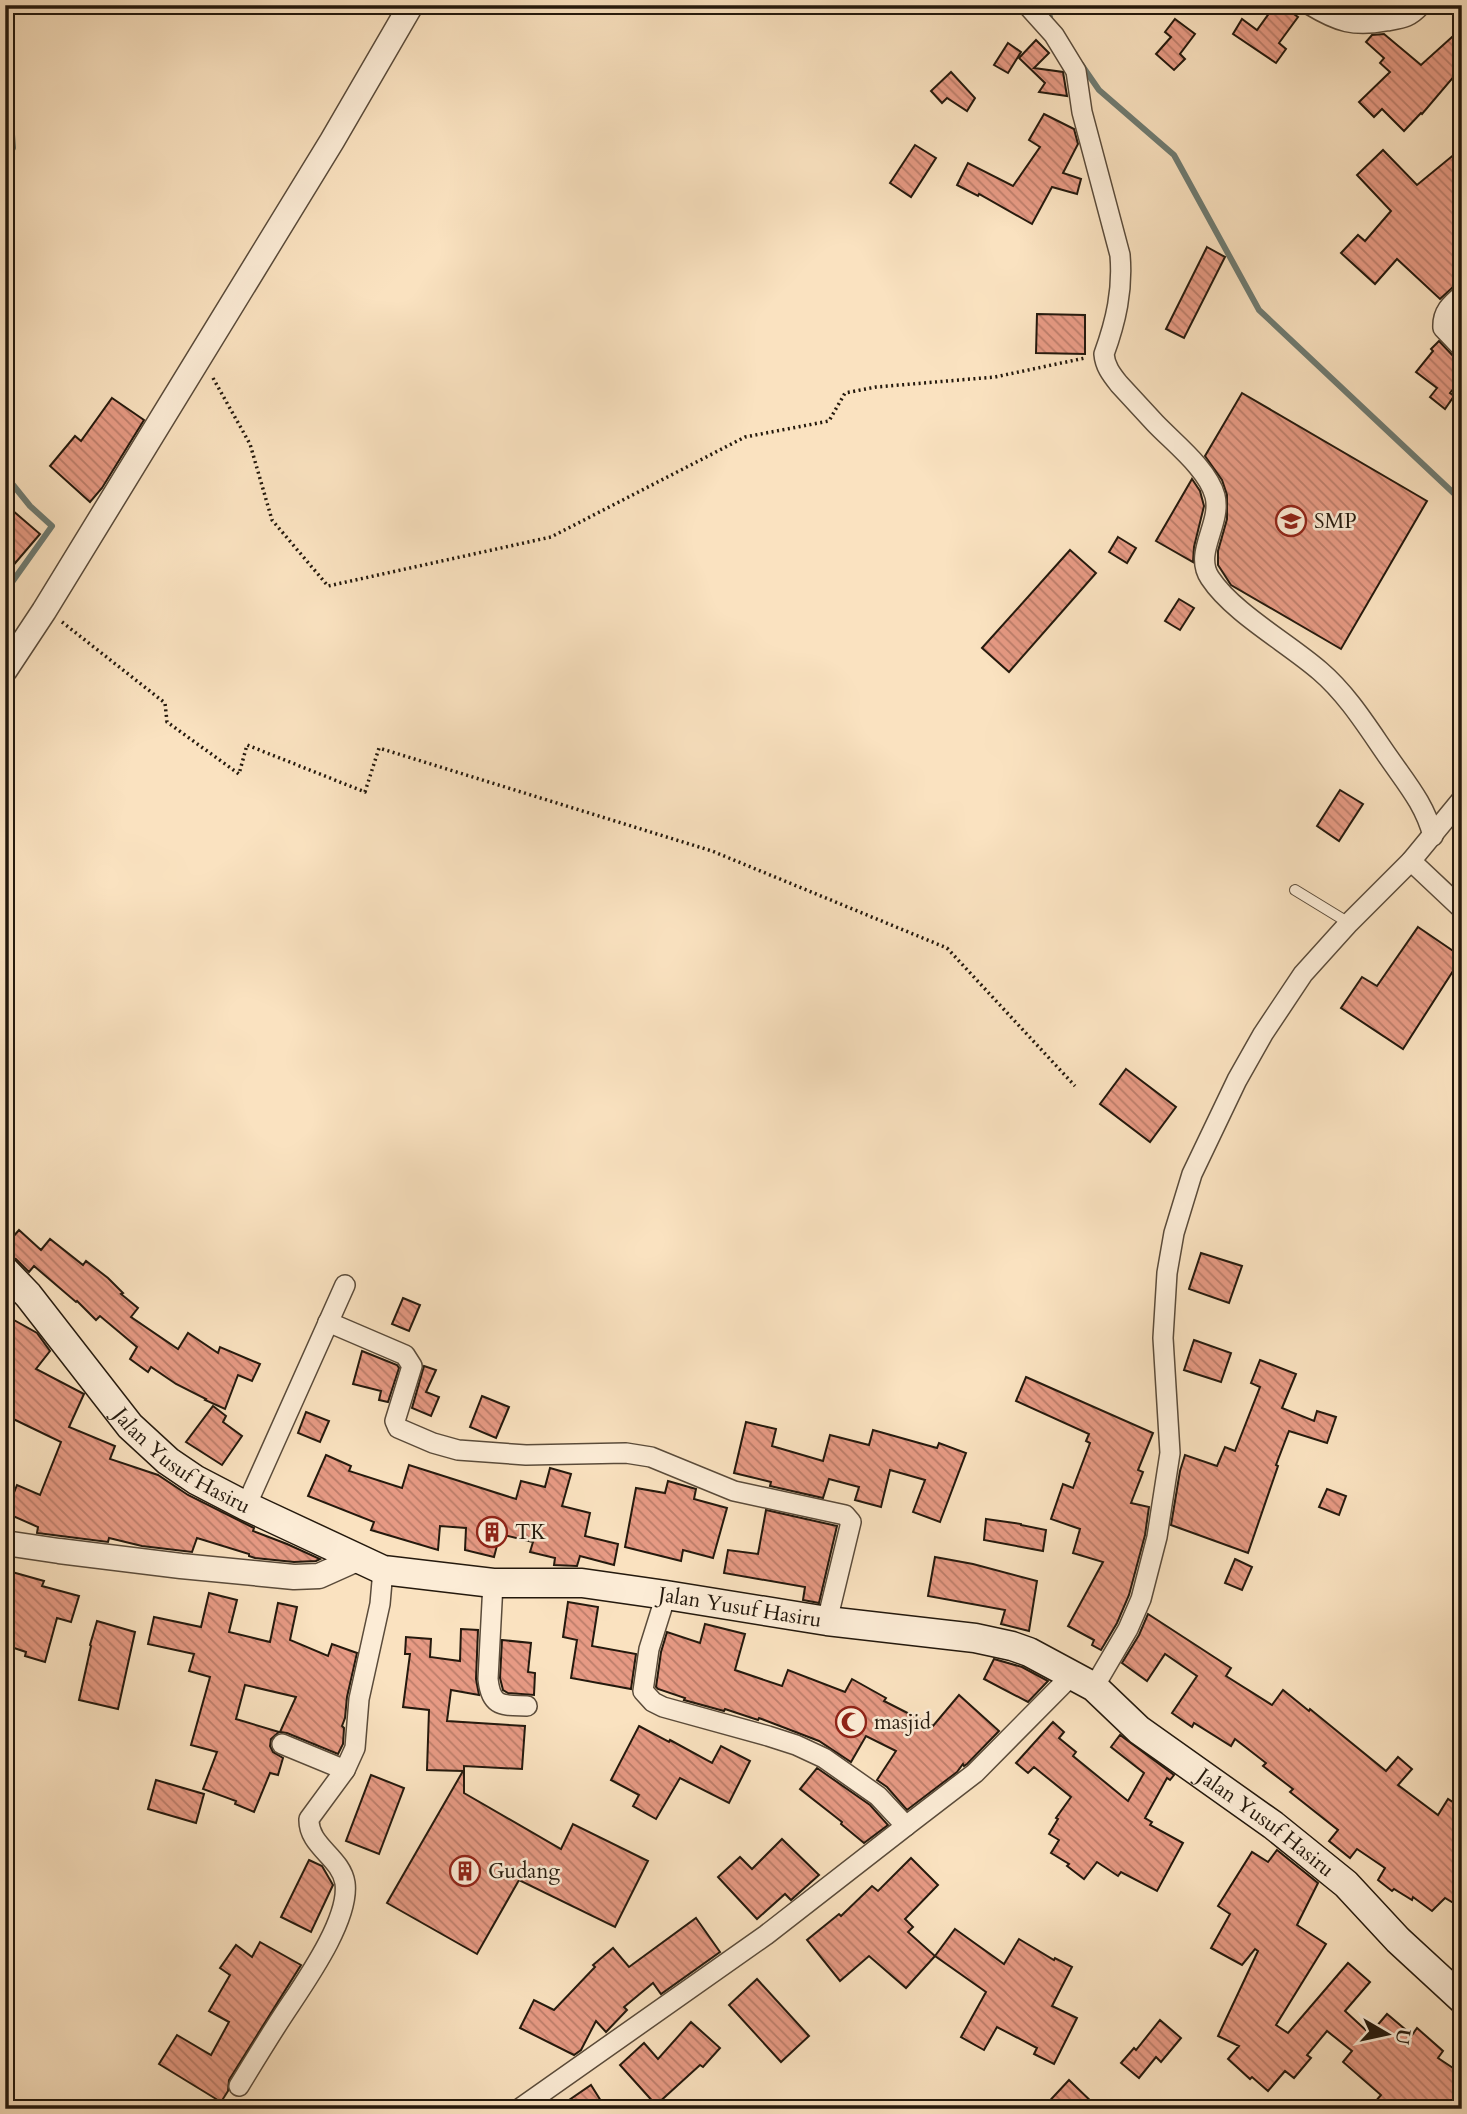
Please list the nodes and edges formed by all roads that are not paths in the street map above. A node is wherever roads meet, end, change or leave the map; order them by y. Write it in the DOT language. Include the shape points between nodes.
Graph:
graph roads {
  1 [pos="411,5"];
  2 [pos="1027,5"];
  3 [pos="1310,5"];
  4 [pos="1422,5"];
  5 [pos="1462,295"];
  6 [pos="1462,348"];
  7 [pos="5,670"];
  8 [pos="1462,799"];
  9 [pos="1433,836"];
  10 [pos="1411,861"];
  11 [pos="1295,890"];
  12 [pos="1462,909"];
  13 [pos="1349,923"];
  14 [pos="5,1271"];
  15 [pos="345,1285"];
  16 [pos="328,1322"];
  17 [pos="246,1506"];
  18 [pos="5,1543"];
  19 [pos="370,1564"];
  20 [pos="493,1583"];
  21 [pos="666,1595"];
  22 [pos="827,1621"];
  23 [pos="1083,1681"];
  24 [pos="527,1706"];
  25 [pos="282,1744"];
  26 [pos="345,1770"];
  27 [pos="906,1826"];
  28 [pos="1462,1999"];
  29 [pos="239,2086"];
  30 [pos="519,2109"];
  1 -- 7 [label="street"];
  2 -- 9 [label="street" via="1054,35 1076,71 1082,112 1120,255 1120,302 1104,354 1108,370 1210,483 1217,508 1205,552 1210,578 1225,597 1321,672 1359,714 1418,798"];
  3 -- 4 [label="street" via="1331,18 1367,25 1410,16"];
  5 -- 6 [label="street" via="1448,307 1442,322"];
  8 -- 9 [label="street"];
  9 -- 10 [label="street"];
  10 -- 12 [label="street"];
  10 -- 13 [label="street"];
  11 -- 13 [label="lane"];
  13 -- 23 [label="street" via="1303,974 1263,1034 1185,1192 1167,1273 1163,1338 1170,1453 1157,1537 1128,1629"];
  14 -- 17 [label="main road, Jalan Yusuf Hasiru" via="130,1426 168,1461"];
  15 -- 16 [label="street"];
  16 -- 17 [label="street"];
  16 -- 22 [label="street" via="410,1360 395,1421 398,1428 433,1443 493,1453 651,1457 734,1491 845,1516 851,1522"];
  17 -- 19 [label="main road, Jalan Yusuf Hasiru"];
  18 -- 19 [label="street" via="294,1577"];
  19 -- 20 [label="main road, Jalan Yusuf Hasiru"];
  19 -- 26 [label="street" via="380,1604 359,1699 355,1748"];
  20 -- 21 [label="main road, Jalan Yusuf Hasiru" via="582,1583"];
  20 -- 24 [label="street" via="489,1691 500,1704"];
  21 -- 22 [label="main road, Jalan Yusuf Hasiru"];
  21 -- 27 [label="street" via="649,1649 643,1691 653,1702 796,1745 824,1758 878,1796"];
  22 -- 23 [label="main road, Jalan Yusuf Hasiru" via="1012,1646"];
  23 -- 27 [label="street"];
  23 -- 28 [label="main road, Jalan Yusuf Hasiru" via="1139,1730 1273,1825 1346,1884"];
  25 -- 26 [label="street"];
  26 -- 29 [label="street" via="309,1819 310,1834 342,1873 345,1886 338,1919 309,1979"];
  27 -- 30 [label="street" via="755,1942"];
}
